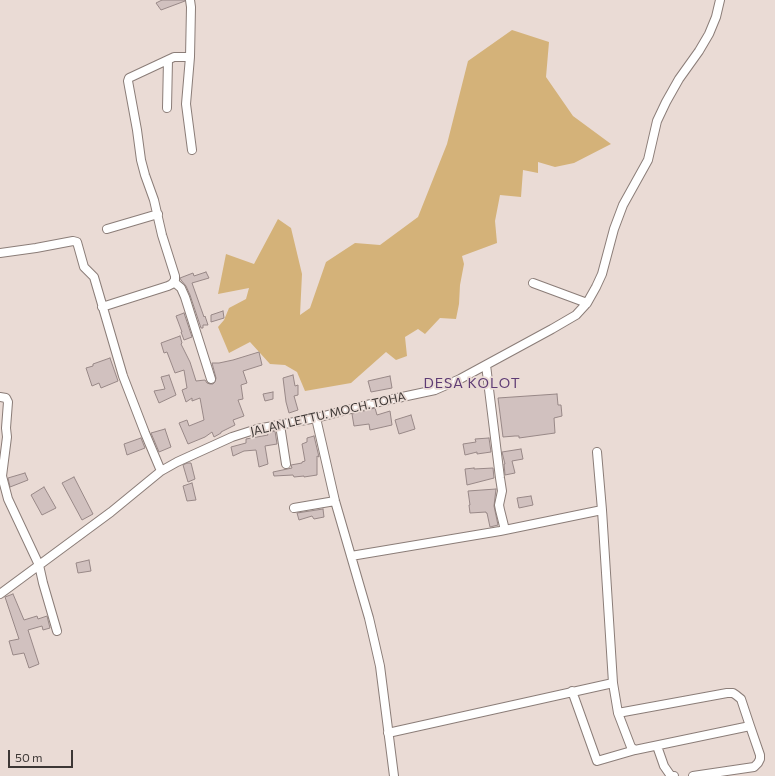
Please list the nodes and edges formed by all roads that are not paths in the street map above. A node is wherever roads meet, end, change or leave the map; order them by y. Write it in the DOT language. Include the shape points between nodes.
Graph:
graph roads {
  1 [pos="190,0"];
  2 [pos="720,0"];
  3 [pos="190,57"];
  4 [pos="168,60"];
  5 [pos="167,108"];
  6 [pos="192,150"];
  7 [pos="158,214"];
  8 [pos="108,229"];
  9 [pos="0,253"];
  10 [pos="174,282"];
  11 [pos="533,282"];
  12 [pos="588,304"];
  13 [pos="102,307"];
  14 [pos="486,365"];
  15 [pos="211,379"];
  16 [pos="0,397"];
  17 [pos="316,418"];
  18 [pos="280,425"];
  19 [pos="597,452"];
  20 [pos="286,464"];
  21 [pos="161,471"];
  22 [pos="335,501"];
  23 [pos="294,508"];
  24 [pos="602,510"];
  25 [pos="505,530"];
  26 [pos="351,556"];
  27 [pos="39,566"];
  28 [pos="0,594"];
  29 [pos="57,631"];
  30 [pos="613,683"];
  31 [pos="572,691"];
  32 [pos="618,713"];
  33 [pos="750,726"];
  34 [pos="388,733"];
  35 [pos="657,746"];
  36 [pos="635,750"];
  37 [pos="721,774"];
  38 [pos="394,776"];
  39 [pos="674,776"];
  40 [pos="693,776"];
  1 -- 3 [label="street"];
  2 -- 12 [label="street, JALAN LETTU. MOCH. TOHA" via="709,34 679,79 657,121 648,160 623,205 602,274"];
  3 -- 4 [label="street"];
  3 -- 6 [label="street" via="186,104"];
  4 -- 5 [label="street"];
  4 -- 7 [label="street" via="128,79 141,160"];
  7 -- 8 [label="street"];
  7 -- 10 [label="street" via="175,276"];
  9 -- 13 [label="street" via="76,242 84,267 94,277"];
  10 -- 13 [label="street"];
  10 -- 15 [label="street" via="181,288 185,297"];
  11 -- 12 [label="street"];
  12 -- 14 [label="street, JALAN LETTU. MOCH. TOHA" via="566,321"];
  13 -- 21 [label="street" via="123,376"];
  14 -- 17 [label="street, JALAN LETTU. MOCH. TOHA" via="435,390"];
  14 -- 25 [label="street" via="502,492 499,505"];
  16 -- 27 [label="street" via="6,398 8,402 2,476 8,499"];
  17 -- 18 [label="street, JALAN LETTU. MOCH. TOHA"];
  17 -- 22 [label="street"];
  18 -- 20 [label="street"];
  18 -- 21 [label="street, JALAN LETTU. MOCH. TOHA" via="232,437"];
  19 -- 24 [label="street"];
  21 -- 27 [label="street, JALAN LETTU. MOCH. TOHA"];
  22 -- 23 [label="street"];
  22 -- 26 [label="street"];
  24 -- 25 [label="street"];
  24 -- 30 [label="street"];
  25 -- 26 [label="street"];
  26 -- 34 [label="street" via="380,666"];
  27 -- 28 [label="street, JALAN LETTU. MOCH. TOHA"];
  27 -- 29 [label="street"];
  30 -- 31 [label="street"];
  30 -- 32 [label="street"];
  31 -- 34 [label="street"];
  31 -- 36 [label="street" via="597,761"];
  32 -- 33 [label="street" via="732,693 741,699"];
  32 -- 36 [label="street" via="631,747"];
  33 -- 35 [label="street"];
  33 -- 37 [label="street" via="760,756 758,763 754,767"];
  34 -- 38 [label="street"];
  35 -- 36 [label="street"];
  35 -- 39 [label="street" via="664,766 671,776"];
  37 -- 40 [label="street"];
}
